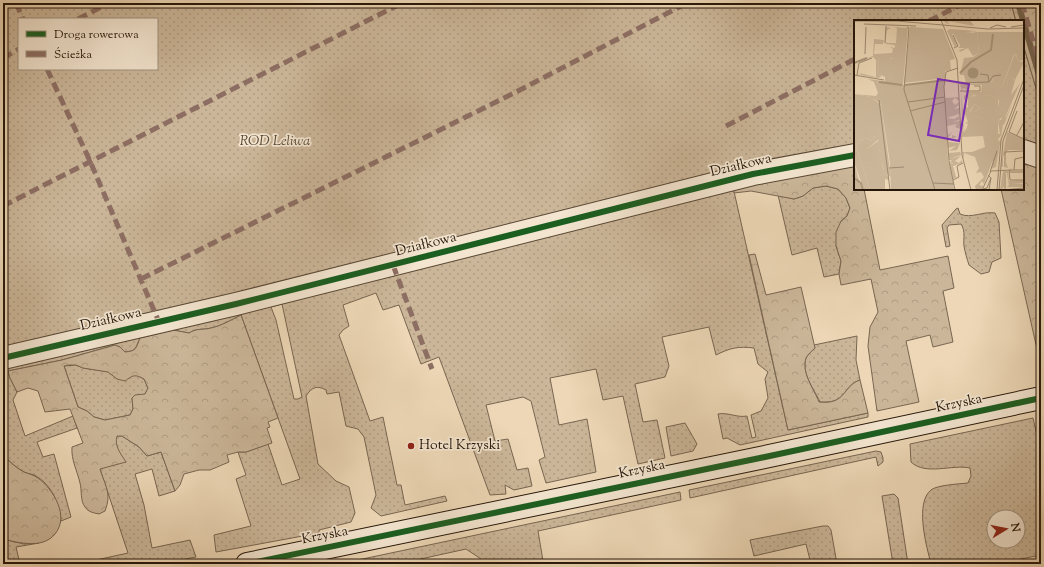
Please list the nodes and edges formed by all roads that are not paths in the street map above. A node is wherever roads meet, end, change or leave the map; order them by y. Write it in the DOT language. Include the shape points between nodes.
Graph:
graph roads {
  1 [pos="1024,152"];
  2 [pos="854,154"];
  3 [pos="1041,157"];
  4 [pos="3,358"];
  5 [pos="1041,398"];
  6 [pos="247,564"];
  1 -- 3 [label="street"];
  2 -- 4 [label="street, Działkowa" via="753,174 236,304"];
  5 -- 6 [label="street, Krzyska"];
}
